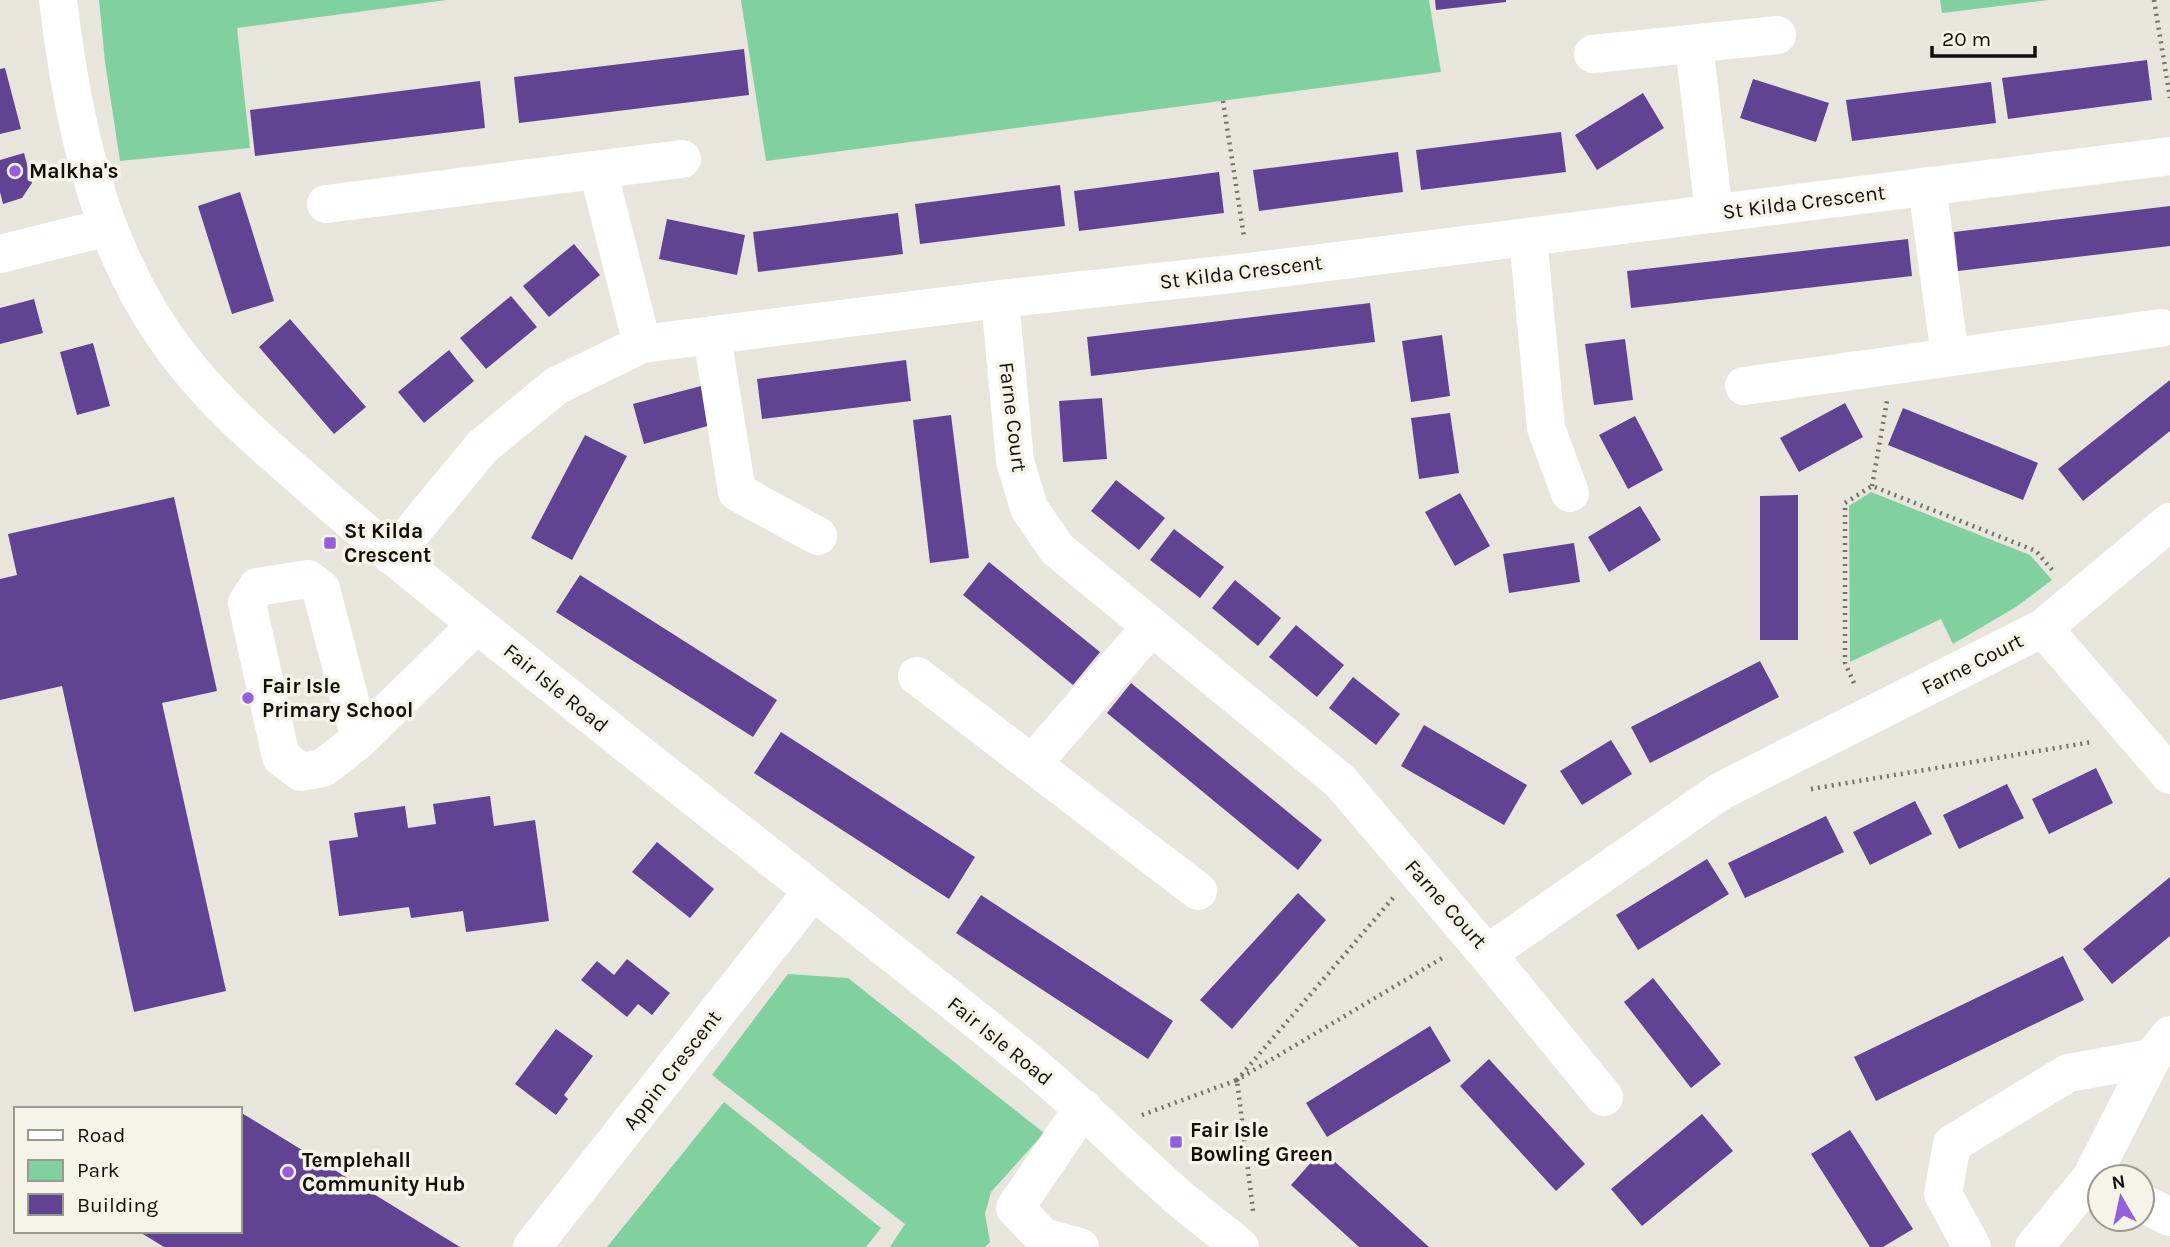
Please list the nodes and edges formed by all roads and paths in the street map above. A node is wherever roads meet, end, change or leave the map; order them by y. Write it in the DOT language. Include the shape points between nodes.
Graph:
graph roads {
  1 [pos="58,0"];
  2 [pos="2154,0"];
  3 [pos="1777,35"];
  4 [pos="1694,45"];
  5 [pos="1593,54"];
  6 [pos="2170,98"];
  7 [pos="1223,101"];
  8 [pos="2170,156"];
  9 [pos="682,159"];
  10 [pos="598,170"];
  11 [pos="1927,186"];
  12 [pos="326,204"];
  13 [pos="1714,213"];
  14 [pos="108,227"];
  15 [pos="1528,237"];
  16 [pos="0,254"];
  17 [pos="1249,272"];
  18 [pos="1000,299"];
  19 [pos="2161,328"];
  20 [pos="712,336"];
  21 [pos="642,344"];
  22 [pos="1950,356"];
  23 [pos="1894,364"];
  24 [pos="1744,386"];
  25 [pos="1872,486"];
  26 [pos="1570,493"];
  27 [pos="2170,522"];
  28 [pos="818,536"];
  29 [pos="392,556"];
  30 [pos="2077,600"];
  31 [pos="477,624"];
  32 [pos="1151,627"];
  33 [pos="2043,628"];
  34 [pos="918,676"];
  35 [pos="1869,716"];
  36 [pos="2136,735"];
  37 [pos="360,740"];
  38 [pos="1032,764"];
  39 [pos="2170,775"];
  40 [pos="1806,790"];
  41 [pos="1416,871"];
  42 [pos="1198,891"];
  43 [pos="812,892"];
  44 [pos="1480,947"];
  45 [pos="2161,1046"];
  46 [pos="1237,1080"];
  47 [pos="1604,1097"];
  48 [pos="1094,1118"];
  49 [pos="2104,1163"];
  50 [pos="2086,1191"];
  51 [pos="1247,1233"];
  52 [pos="1039,1242"];
  53 [pos="532,1247"];
  54 [pos="1080,1247"];
  55 [pos="1972,1247"];
  56 [pos="2034,1247"];
  1 -- 14 [label="street, Fair Isle Road" via="76,121"];
  2 -- 6 [label="path"];
  3 -- 4 [label="street"];
  4 -- 5 [label="street"];
  4 -- 13 [label="street"];
  7 -- 17 [label="path"];
  8 -- 11 [label="street, St Kilda Crescent"];
  9 -- 10 [label="street"];
  10 -- 12 [label="street"];
  10 -- 21 [label="street"];
  11 -- 13 [label="street, St Kilda Crescent"];
  11 -- 22 [label="street"];
  13 -- 15 [label="street, St Kilda Crescent"];
  14 -- 16 [label="street"];
  14 -- 29 [label="street, Fair Isle Road" via="139,295 179,356 236,421"];
  15 -- 17 [label="street, St Kilda Crescent"];
  15 -- 26 [label="street" via="1546,428"];
  17 -- 18 [label="street, St Kilda Crescent"];
  18 -- 20 [label="street, St Kilda Crescent"];
  18 -- 32 [label="street, Farne Court" via="1015,461 1029,508 1057,549"];
  19 -- 22 [label="street"];
  20 -- 21 [label="street, St Kilda Crescent"];
  20 -- 28 [label="street" via="737,492"];
  21 -- 29 [label="street, St Kilda Crescent" via="556,386 482,447"];
  22 -- 23 [label="street"];
  23 -- 24 [label="street"];
  23 -- 25 [label="path"];
  25 -- 30 [label="path" via="2036,551"];
  25 -- 35 [label="path" via="1845,503 1846,663"];
  27 -- 30 [label="street, Farne Court"];
  29 -- 31 [label="street, Fair Isle Road"];
  30 -- 33 [label="street, Farne Court"];
  31 -- 37 [label="street"];
  31 -- 43 [label="street, Fair Isle Road"];
  32 -- 38 [label="street"];
  32 -- 41 [label="street, Farne Court" via="1340,782"];
  33 -- 35 [label="street, Farne Court"];
  33 -- 36 [label="street"];
  34 -- 38 [label="street"];
  35 -- 44 [label="street, Farne Court" via="1721,791"];
  36 -- 39 [label="street"];
  36 -- 40 [label="path"];
  37 -- 37 [label="street" via="323,768 300,772 281,757 247,603 257,587 308,579 321,589"];
  38 -- 42 [label="street"];
  41 -- 44 [label="street, Farne Court"];
  41 -- 46 [label="path"];
  43 -- 48 [label="street, Fair Isle Road"];
  43 -- 53 [label="street, Appin Crescent"];
  44 -- 46 [label="path"];
  44 -- 47 [label="street"];
  45 -- 49 [label="street"];
  45 -- 55 [label="street" via="2068,1073 1952,1144 1943,1195"];
  46 -- 48 [label="path"];
  46 -- 51 [label="path"];
  48 -- 51 [label="street, Fair Isle Road" via="1179,1198"];
  48 -- 52 [label="street" via="1015,1208"];
  50 -- 56 [label="street"];
  52 -- 54 [label="street"];
}
